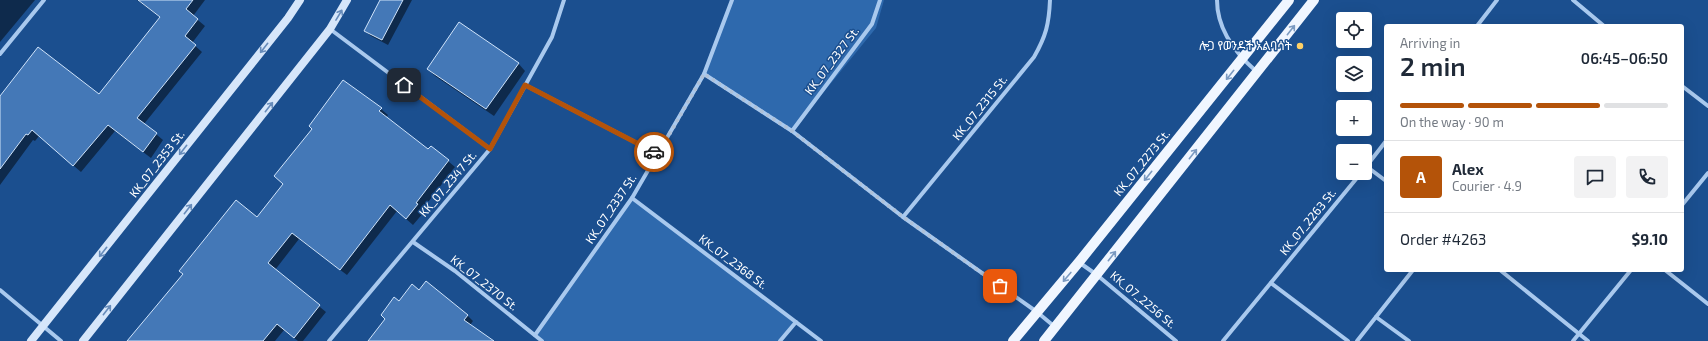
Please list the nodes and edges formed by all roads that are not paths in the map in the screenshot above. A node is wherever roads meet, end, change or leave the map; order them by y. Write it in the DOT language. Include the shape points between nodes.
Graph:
graph roads {
  1 [pos="44,0"];
  2 [pos="300,0"];
  3 [pos="347,0"];
  4 [pos="564,0"];
  5 [pos="732,0"];
  6 [pos="880,0"];
  7 [pos="1050,0"];
  8 [pos="1217,0"];
  9 [pos="1289,0"];
  10 [pos="1314,0"];
  11 [pos="1498,0"];
  12 [pos="1573,0"];
  13 [pos="1479,24"];
  14 [pos="1602,24"];
  15 [pos="330,29"];
  16 [pos="0,54"];
  17 [pos="1242,60"];
  18 [pos="1257,73"];
  19 [pos="704,74"];
  20 [pos="525,85"];
  21 [pos="1684,88"];
  22 [pos="1708,106"];
  23 [pos="792,131"];
  24 [pos="1384,144"];
  25 [pos="490,149"];
  26 [pos="658,154"];
  27 [pos="1372,159"];
  28 [pos="1372,171"];
  29 [pos="1708,173"];
  30 [pos="1354,180"];
  31 [pos="1384,180"];
  32 [pos="632,198"];
  33 [pos="1684,203"];
  34 [pos="903,217"];
  35 [pos="413,242"];
  36 [pos="1079,262"];
  37 [pos="1411,272"];
  38 [pos="1503,272"];
  39 [pos="1629,272"];
  40 [pos="1668,272"];
  41 [pos="1097,275"];
  42 [pos="1271,283"];
  43 [pos="0,290"];
  44 [pos="1708,304"];
  45 [pos="1037,312"];
  46 [pos="1376,317"];
  47 [pos="796,322"];
  48 [pos="44,326"];
  49 [pos="1056,327"];
  50 [pos="1580,334"];
  51 [pos="535,335"];
  52 [pos="31,341"];
  53 [pos="61,341"];
  54 [pos="83,341"];
  55 [pos="330,341"];
  56 [pos="542,341"];
  57 [pos="780,341"];
  58 [pos="821,341"];
  59 [pos="1013,341"];
  60 [pos="1044,341"];
  61 [pos="1176,341"];
  62 [pos="1223,341"];
  63 [pos="1348,341"];
  64 [pos="1356,341"];
  65 [pos="1408,341"];
  66 [pos="1573,341"];
  67 [pos="1588,341"];
  1 -- 16 [label="street"];
  2 -- 48 [label="street, KK_07_2353 St., one-way"];
  15 -- 3 [label="street, one-way"];
  4 -- 20 [label="street, KK_07_2347 St." via="552,37"];
  5 -- 19 [label="street, KK_07_2337 St."];
  6 -- 23 [label="street, KK_07_2327 St." via="872,24"];
  7 -- 34 [label="street, KK_07_2315 St." via="1045,39 1034,57"];
  8 -- 17 [label="street" via="1222,29"];
  9 -- 17 [label="main road, KK_07_2273 St."];
  18 -- 10 [label="main road, one-way"];
  11 -- 13 [label="street"];
  12 -- 14 [label="street"];
  15 -- 25 [label="street"];
  54 -- 15 [label="street, one-way"];
  17 -- 18 [label="street"];
  17 -- 36 [label="main road, KK_07_2273 St., one-way"];
  41 -- 18 [label="main road, one-way"];
  19 -- 23 [label="street"];
  19 -- 26 [label="street, KK_07_2337 St."];
  20 -- 25 [label="street, KK_07_2347 St."];
  20 -- 26 [label="street"];
  21 -- 22 [label="street"];
  23 -- 34 [label="street"];
  24 -- 27 [label="street"];
  25 -- 35 [label="street, KK_07_2347 St."];
  26 -- 32 [label="street, KK_07_2337 St."];
  28 -- 31 [label="street"];
  29 -- 33 [label="street"];
  30 -- 42 [label="street, KK_07_2263 St."];
  32 -- 47 [label="street, KK_07_2368 St."];
  32 -- 51 [label="street, KK_07_2337 St."];
  34 -- 45 [label="street"];
  35 -- 51 [label="street, KK_07_2370 St."];
  35 -- 55 [label="street, KK_07_2347 St."];
  36 -- 41 [label="street, KK_07_2256 St."];
  36 -- 45 [label="main road, KK_07_2273 St., one-way"];
  37 -- 46 [label="street"];
  38 -- 50 [label="street"];
  39 -- 50 [label="street"];
  40 -- 44 [label="street"];
  41 -- 49 [label="main road"];
  41 -- 61 [label="street, KK_07_2256 St."];
  42 -- 62 [label="street, KK_07_2263 St."];
  42 -- 63 [label="street"];
  43 -- 48 [label="street"];
  45 -- 49 [label="street"];
  45 -- 59 [label="main road, KK_07_2273 St."];
  46 -- 64 [label="street"];
  46 -- 65 [label="street"];
  47 -- 57 [label="street"];
  47 -- 58 [label="street, KK_07_2368 St."];
  48 -- 52 [label="street, KK_07_2353 St."];
  48 -- 53 [label="street"];
  49 -- 60 [label="main road"];
  50 -- 66 [label="street"];
  50 -- 67 [label="street"];
  51 -- 56 [label="street, KK_07_2370 St."];
}
